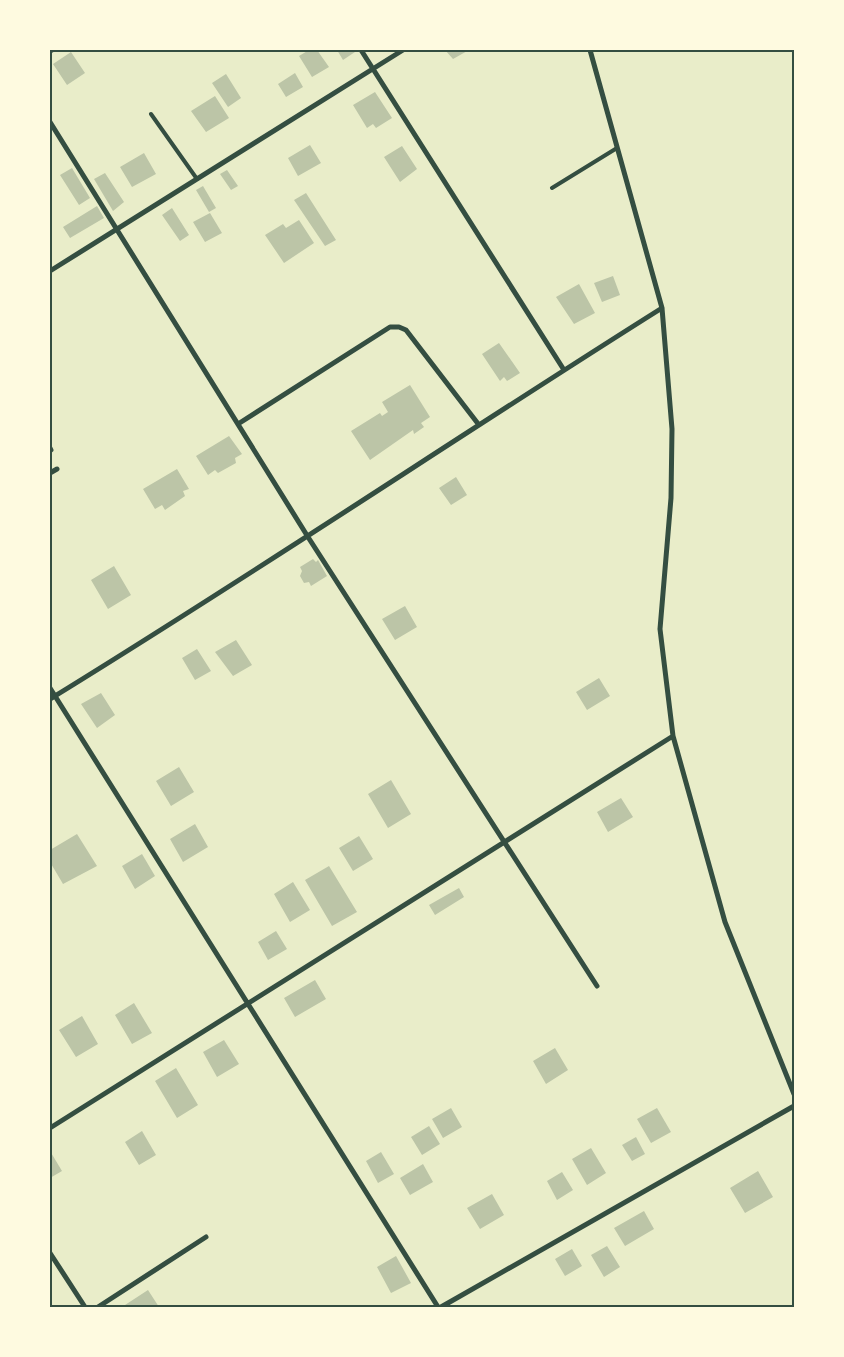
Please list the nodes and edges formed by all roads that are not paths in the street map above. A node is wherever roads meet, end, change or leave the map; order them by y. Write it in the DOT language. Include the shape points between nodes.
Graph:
graph roads {
  1 [pos="360,50"];
  2 [pos="404,50"];
  3 [pos="590,50"];
  4 [pos="373,69"];
  5 [pos="151,114"];
  6 [pos="50,122"];
  7 [pos="618,148"];
  8 [pos="197,179"];
  9 [pos="552,188"];
  10 [pos="117,229"];
  11 [pos="50,271"];
  12 [pos="662,308"];
  13 [pos="564,370"];
  14 [pos="238,424"];
  15 [pos="479,425"];
  16 [pos="57,469"];
  17 [pos="50,473"];
  18 [pos="308,537"];
  19 [pos="50,688"];
  20 [pos="52,698"];
  21 [pos="673,736"];
  22 [pos="504,842"];
  23 [pos="597,986"];
  24 [pos="249,1003"];
  25 [pos="794,1094"];
  26 [pos="794,1106"];
  27 [pos="50,1128"];
  28 [pos="206,1237"];
  29 [pos="50,1253"];
  30 [pos="85,1307"];
  31 [pos="98,1307"];
  32 [pos="440,1307"];
  1 -- 4 [label="street"];
  2 -- 4 [label="street"];
  3 -- 7 [label="street"];
  4 -- 8 [label="street"];
  4 -- 13 [label="street"];
  5 -- 8 [label="lane"];
  6 -- 10 [label="street"];
  7 -- 9 [label="lane"];
  7 -- 12 [label="street"];
  8 -- 10 [label="street"];
  10 -- 11 [label="street"];
  10 -- 14 [label="street"];
  12 -- 13 [label="street"];
  12 -- 21 [label="street" via="672,429 672,498 660,629"];
  13 -- 15 [label="street"];
  14 -- 15 [label="street" via="390,327 399,327 406,330"];
  14 -- 18 [label="street"];
  15 -- 18 [label="street"];
  16 -- 17 [label="street"];
  18 -- 20 [label="street"];
  18 -- 22 [label="street"];
  19 -- 20 [label="street"];
  20 -- 24 [label="street"];
  21 -- 22 [label="street"];
  21 -- 25 [label="street" via="725,922"];
  22 -- 23 [label="street"];
  22 -- 24 [label="street"];
  24 -- 27 [label="street"];
  24 -- 32 [label="street"];
  26 -- 32 [label="street"];
  28 -- 31 [label="street"];
  29 -- 30 [label="street"];
}
